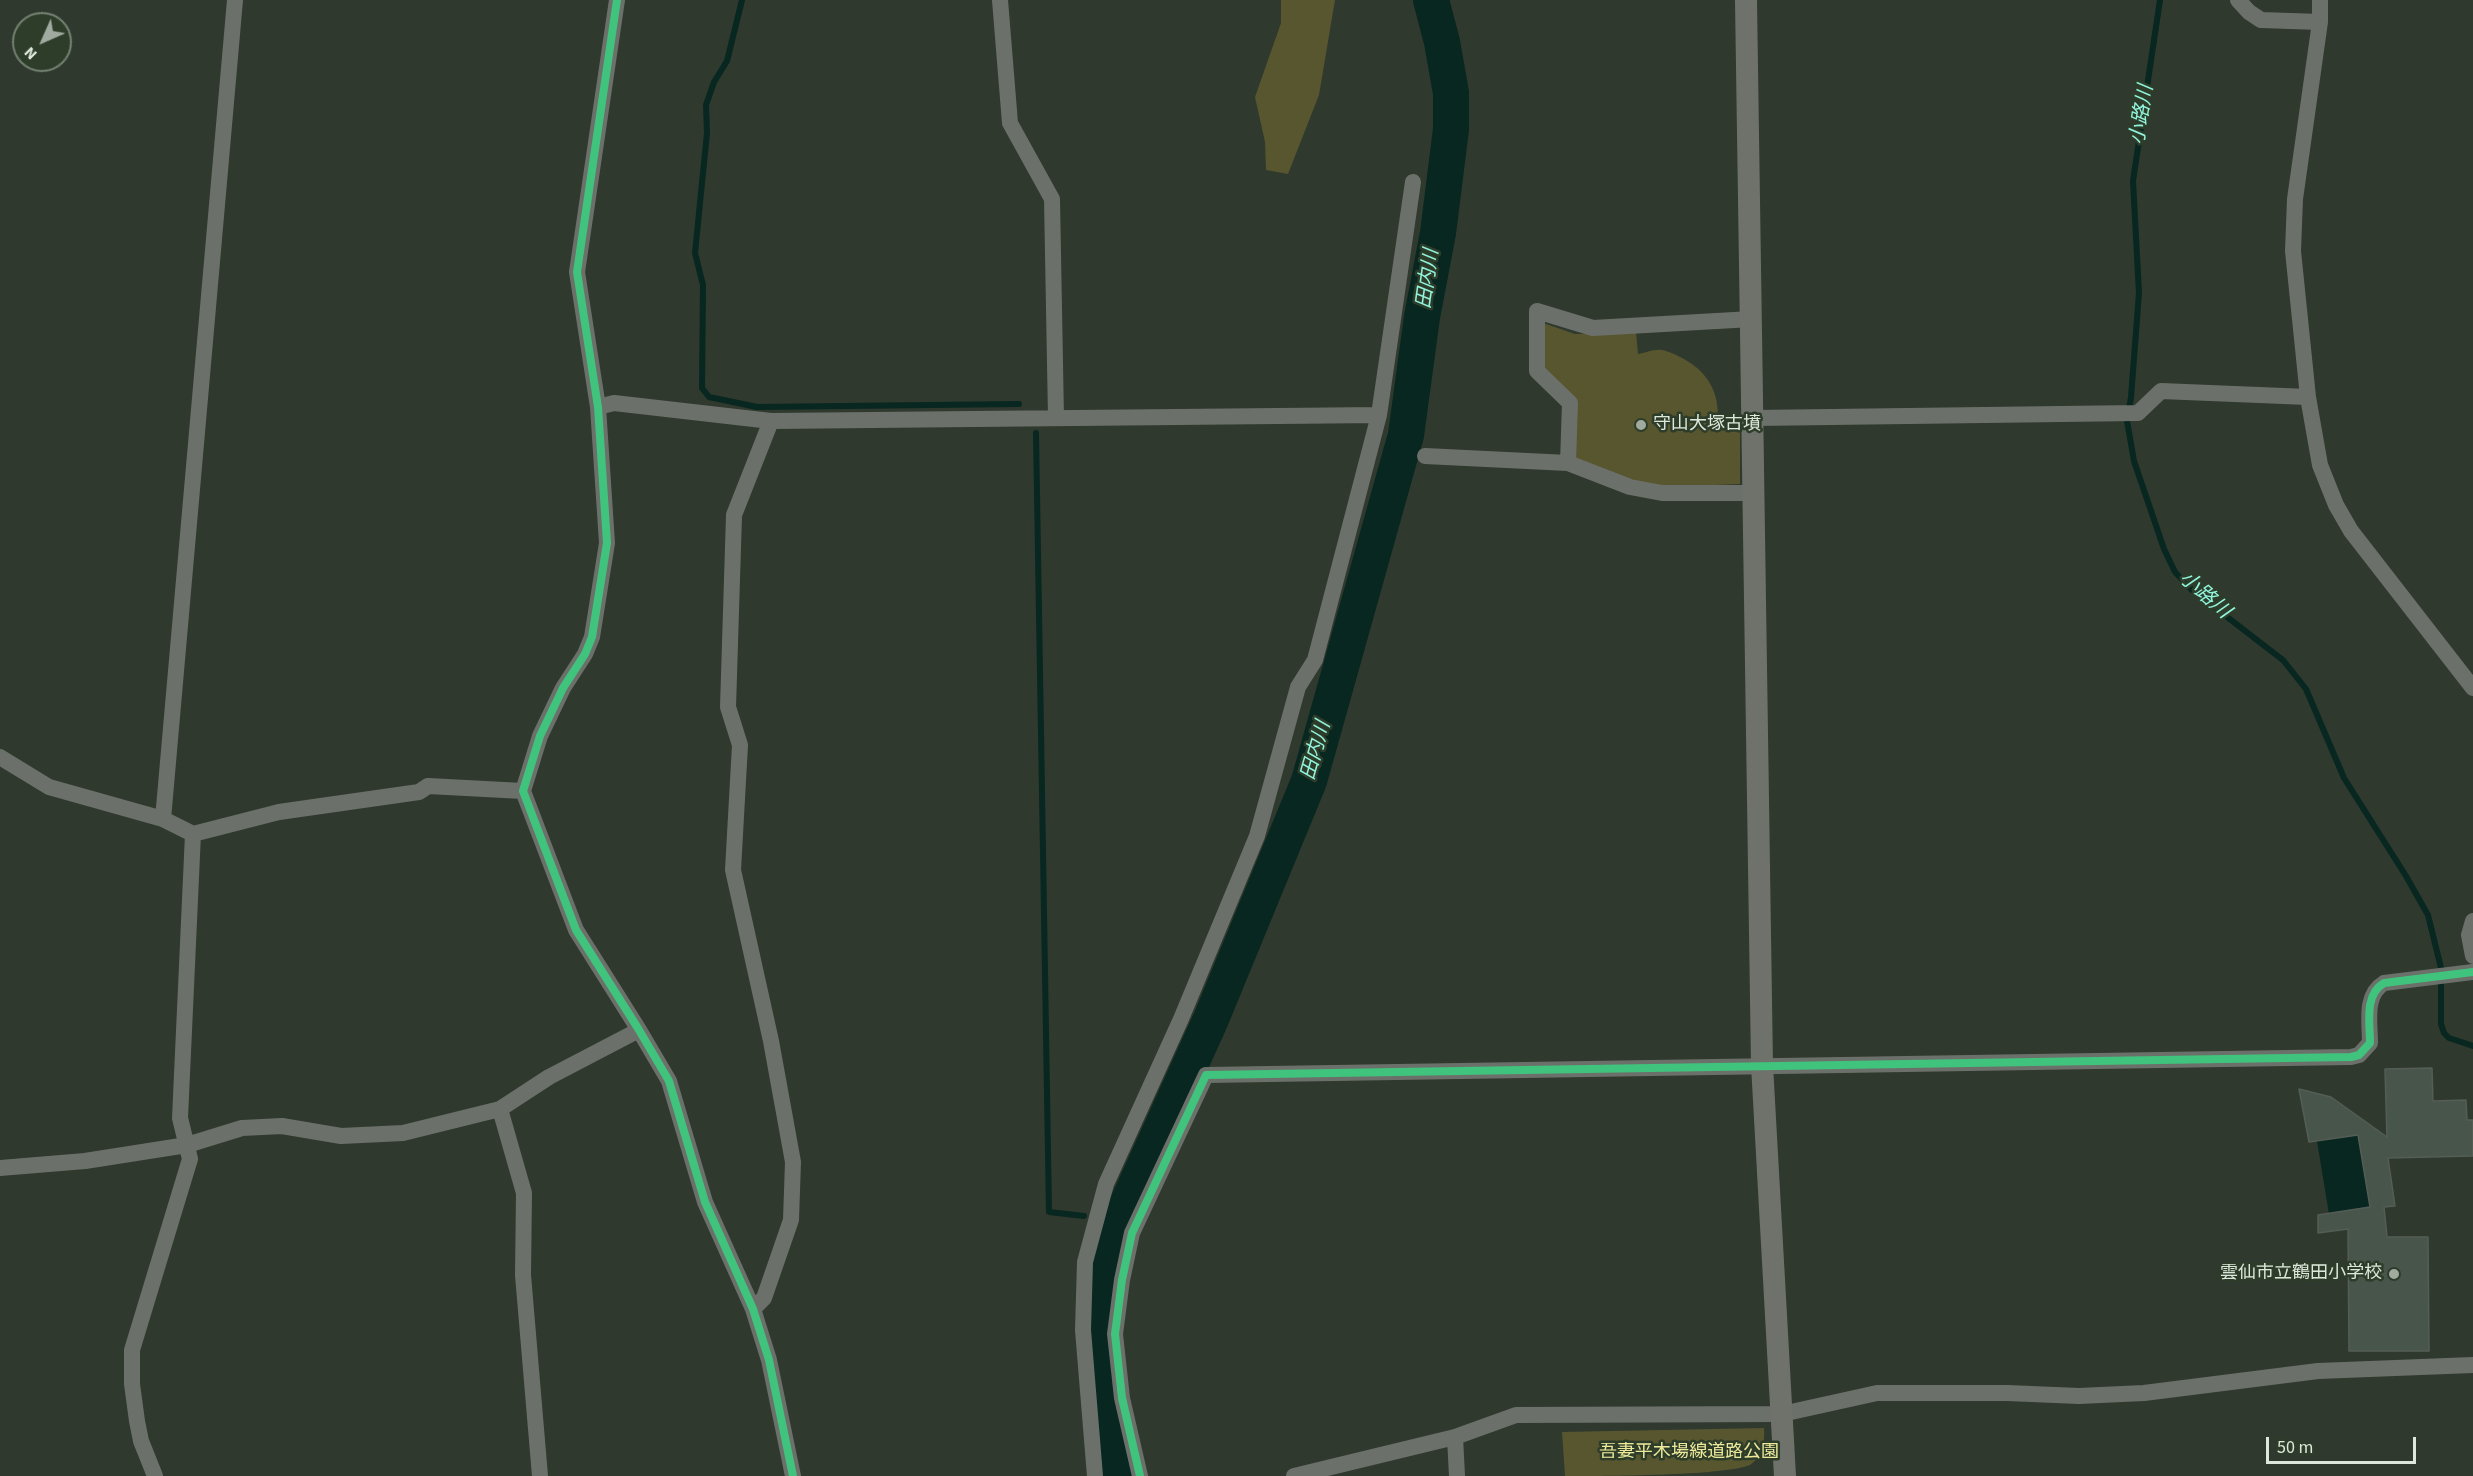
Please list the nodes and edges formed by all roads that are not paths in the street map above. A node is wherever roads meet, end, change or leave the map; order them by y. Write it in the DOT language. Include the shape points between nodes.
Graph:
graph roads {
  1 [pos="235,0"];
  2 [pos="617,0"];
  3 [pos="1000,0"];
  4 [pos="1746,0"];
  5 [pos="2238,0"];
  6 [pos="2320,0"];
  7 [pos="2320,22"];
  8 [pos="1413,183"];
  9 [pos="1752,319"];
  10 [pos="2308,397"];
  11 [pos="598,407"];
  12 [pos="1379,415"];
  13 [pos="1056,418"];
  14 [pos="1754,418"];
  15 [pos="771,421"];
  16 [pos="1425,456"];
  17 [pos="1568,463"];
  18 [pos="1755,493"];
  19 [pos="2473,688"];
  20 [pos="0,757"];
  21 [pos="523,791"];
  22 [pos="163,819"];
  23 [pos="193,834"];
  24 [pos="2473,921"];
  25 [pos="2473,956"];
  26 [pos="2473,972"];
  27 [pos="639,1030"];
  28 [pos="1762,1065"];
  29 [pos="500,1109"];
  30 [pos="187,1145"];
  31 [pos="0,1168"];
  32 [pos="753,1309"];
  33 [pos="2473,1365"];
  34 [pos="1782,1414"];
  35 [pos="1455,1437"];
  36 [pos="155,1476"];
  37 [pos="540,1476"];
  38 [pos="793,1476"];
  39 [pos="1095,1476"];
  40 [pos="1140,1476"];
  41 [pos="1294,1476"];
  42 [pos="1457,1476"];
  43 [pos="1785,1476"];
  1 -- 22 [label="street"];
  2 -- 11 [label="street" via="577,272"];
  3 -- 13 [label="street" via="1010,123 1052,199"];
  4 -- 9 [label="street"];
  5 -- 7 [label="street" via="2261,20"];
  6 -- 7 [label="street"];
  7 -- 10 [label="street" via="2295,199 2293,251"];
  8 -- 12 [label="street"];
  9 -- 14 [label="street"];
  9 -- 17 [label="street" via="1593,328 1537,311 1537,371 1570,403"];
  10 -- 14 [label="street" via="2161,391 2138,412 2129,413"];
  10 -- 19 [label="street" via="2320,465 2336,505 2351,531"];
  11 -- 15 [label="street" via="614,403"];
  11 -- 21 [label="street" via="607,543 592,637 540,736"];
  12 -- 13 [label="street"];
  12 -- 39 [label="street" via="1315,660 1298,687 1257,836 1181,1019 1106,1184 1084,1262 1083,1330"];
  13 -- 15 [label="street"];
  14 -- 18 [label="street"];
  15 -- 32 [label="street" via="734,515 728,707 740,746 733,870 793,1162 791,1220 764,1298"];
  16 -- 17 [label="street"];
  17 -- 18 [label="street" via="1630,487 1662,493"];
  18 -- 28 [label="street"];
  20 -- 22 [label="street" via="49,787"];
  21 -- 23 [label="street" via="428,786 419,792 279,812"];
  21 -- 27 [label="street" via="576,930"];
  22 -- 23 [label="street"];
  23 -- 30 [label="street" via="180,1118"];
  24 -- 25 [label="street" via="2469,935"];
  26 -- 28 [label="street" via="2384,983 2378,987 2370,999 2370,1043 2359,1055 2351,1057"];
  27 -- 29 [label="street" via="549,1077"];
  27 -- 32 [label="street" via="669,1081 705,1202"];
  28 -- 34 [label="street"];
  28 -- 40 [label="street" via="1206,1075 1132,1233 1122,1280 1115,1334 1122,1398"];
  29 -- 30 [label="street" via="403,1133 341,1136 282,1126 242,1128"];
  29 -- 37 [label="street" via="524,1193 523,1275"];
  30 -- 31 [label="street" via="85,1161"];
  30 -- 36 [label="street" via="190,1159 132,1350 137,1421"];
  32 -- 38 [label="street" via="769,1360"];
  33 -- 34 [label="street" via="2318,1371 2144,1393 1877,1393"];
  34 -- 35 [label="street" via="1516,1415"];
  34 -- 43 [label="street"];
  35 -- 41 [label="street"];
  35 -- 42 [label="street"];
}
